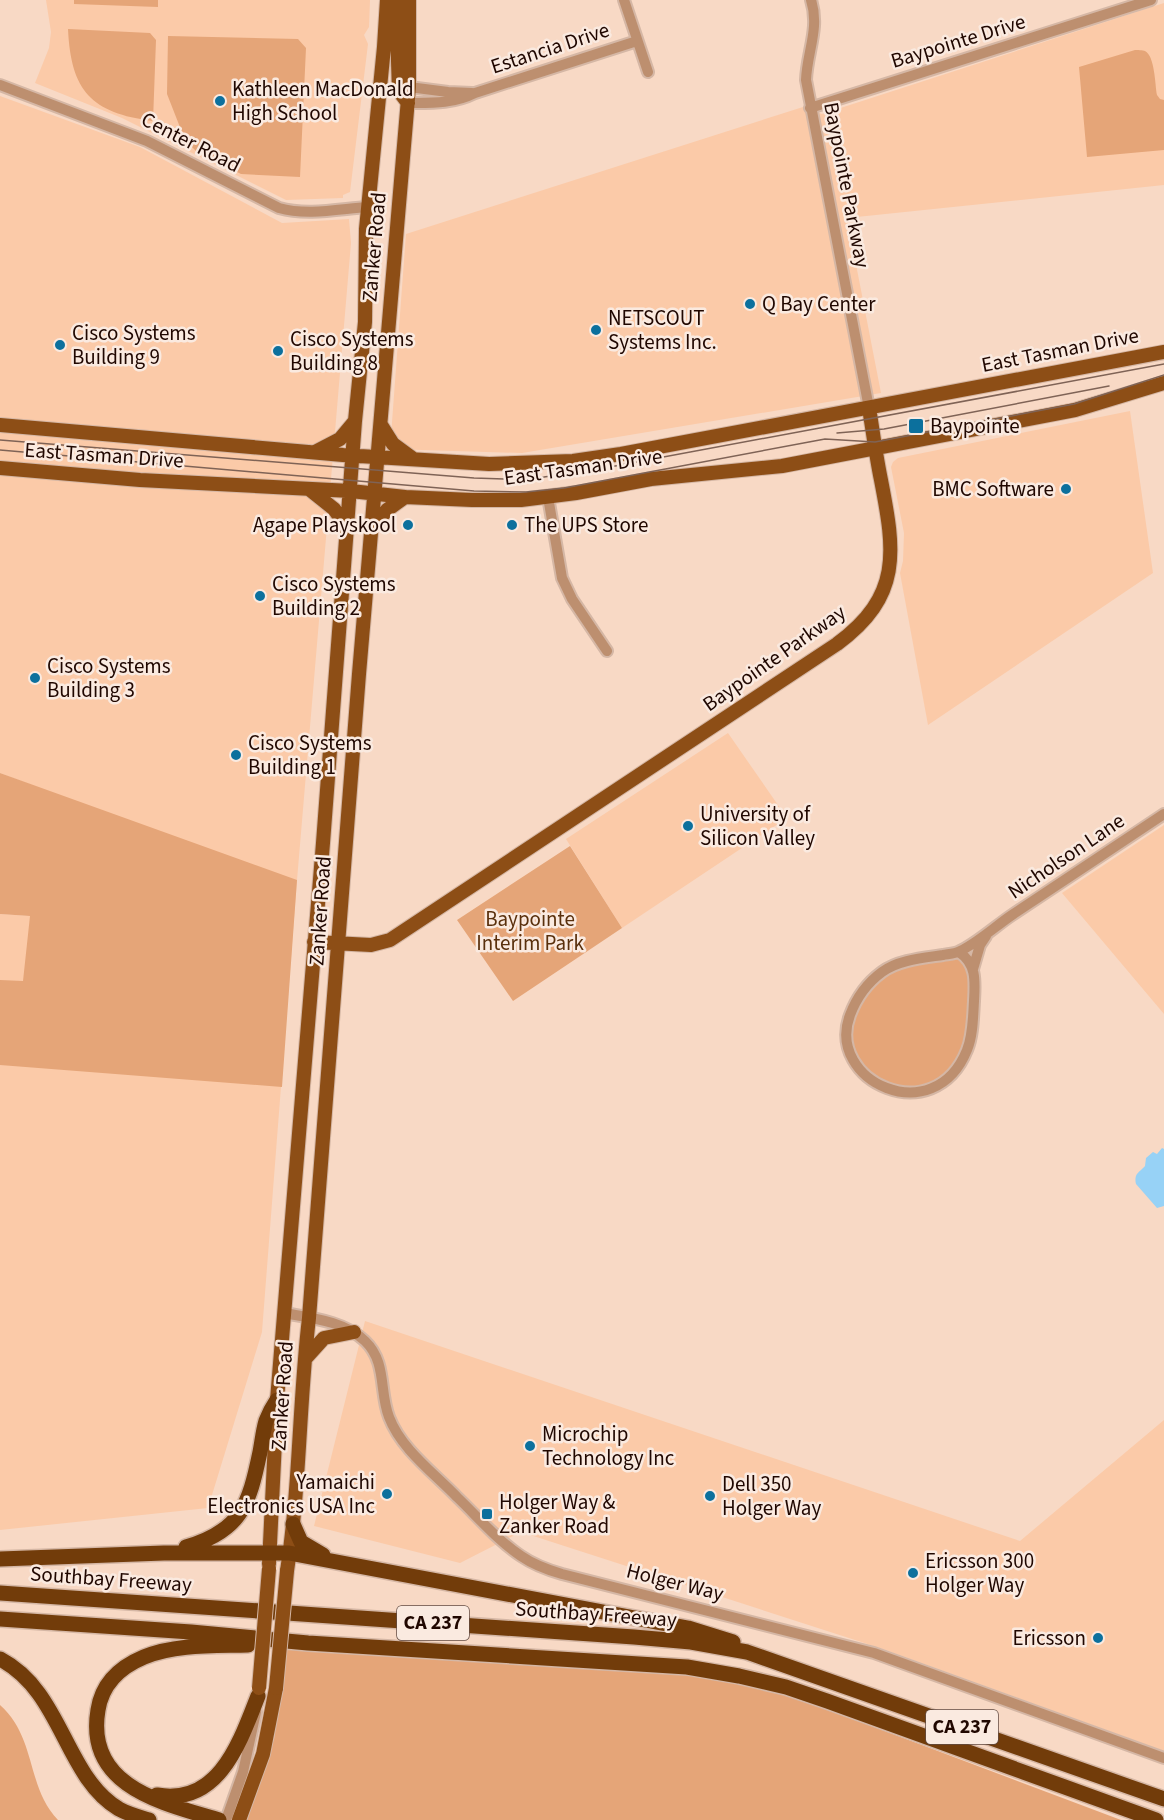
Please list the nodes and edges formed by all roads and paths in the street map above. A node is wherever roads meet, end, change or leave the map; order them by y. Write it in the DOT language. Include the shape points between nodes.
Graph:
graph roads {
  1 [pos="387,0"];
  2 [pos="396,0"];
  3 [pos="409,0"];
  4 [pos="624,0"];
  5 [pos="811,0"];
  6 [pos="1151,0"];
  7 [pos="1131,3"];
  8 [pos="638,40"];
  9 [pos="648,72"];
  10 [pos="0,85"];
  11 [pos="409,87"];
  12 [pos="475,93"];
  13 [pos="408,103"];
  14 [pos="810,108"];
  15 [pos="368,207"];
  16 [pos="1164,352"];
  17 [pos="1164,383"];
  18 [pos="869,408"];
  19 [pos="355,421"];
  20 [pos="0,425"];
  21 [pos="381,425"];
  22 [pos="876,448"];
  23 [pos="314,452"];
  24 [pos="353,456"];
  25 [pos="378,457"];
  26 [pos="413,459"];
  27 [pos="0,468"];
  28 [pos="309,489"];
  29 [pos="351,491"];
  30 [pos="376,493"];
  31 [pos="405,497"];
  32 [pos="548,497"];
  33 [pos="348,528"];
  34 [pos="372,528"];
  35 [pos="607,651"];
  36 [pos="1164,814"];
  37 [pos="989,930"];
  38 [pos="314,942"];
  39 [pos="339,944"];
  40 [pos="959,952"];
  41 [pos="973,969"];
  42 [pos="284,1313"];
  43 [pos="309,1318"];
  44 [pos="354,1332"];
  45 [pos="304,1361"];
  46 [pos="277,1400"];
  47 [pos="293,1524"];
  48 [pos="270,1552"];
  49 [pos="164,1553"];
  50 [pos="289,1553"];
  51 [pos="0,1559"];
  52 [pos="351,1565"];
  53 [pos="0,1593"];
  54 [pos="0,1612"];
  55 [pos="0,1619"];
  56 [pos="308,1643"];
  57 [pos="760,1655"];
  58 [pos="0,1659"];
  59 [pos="258,1692"];
  60 [pos="965,1751"];
  61 [pos="1164,1758"];
  62 [pos="133,1789"];
  63 [pos="1164,1799"];
  64 [pos="149,1820"];
  65 [pos="219,1820"];
  66 [pos="226,1820"];
  67 [pos="239,1820"];
  68 [pos="1156,1820"];
  1 -- 15 [label="main road, Zanker Road"];
  2 -- 13 [label="main road" via="399,91"];
  3 -- 11 [label="main road, Zanker Road"];
  4 -- 8 [label="street"];
  5 -- 14 [label="street, Baypointe Parkway" via="815,34 806,67"];
  6 -- 7 [label="street, Baypointe Drive"];
  7 -- 14 [label="street, Baypointe Drive"];
  8 -- 9 [label="street"];
  8 -- 12 [label="street, Estancia Drive"];
  10 -- 15 [label="street, Center Road" via="147,141 279,208 310,211"];
  11 -- 12 [label="street, Estancia Drive"];
  11 -- 13 [label="main road, Zanker Road"];
  12 -- 13 [label="street, Estancia Drive" via="445,104"];
  13 -- 21 [label="main road, Zanker Road"];
  14 -- 18 [label="street, Baypointe Parkway"];
  15 -- 19 [label="main road, Zanker Road" via="365,322"];
  16 -- 18 [label="main road, East Tasman Drive"];
  17 -- 22 [label="main road, East Tasman Drive" via="1075,410"];
  18 -- 22 [label="main road, Baypointe Parkway"];
  18 -- 26 [label="main road, East Tasman Drive" via="573,461 489,464"];
  19 -- 23 [label="main road" via="340,439"];
  19 -- 24 [label="main road, Zanker Road"];
  20 -- 23 [label="main road, East Tasman Drive"];
  21 -- 25 [label="main road, Zanker Road"];
  21 -- 26 [label="main road" via="393,444"];
  22 -- 32 [label="main road, East Tasman Drive" via="782,466 651,479"];
  22 -- 39 [label="main road, Baypointe Parkway" via="892,555 883,591 850,634 399,935 382,943"];
  23 -- 24 [label="main road, East Tasman Drive"];
  24 -- 25 [label="main road, East Tasman Drive"];
  24 -- 29 [label="main road, Zanker Road"];
  25 -- 26 [label="main road, East Tasman Drive"];
  25 -- 30 [label="main road, Zanker Road"];
  27 -- 28 [label="main road, East Tasman Drive"];
  28 -- 29 [label="main road, East Tasman Drive"];
  28 -- 33 [label="main road" via="334,509"];
  29 -- 30 [label="main road, East Tasman Drive"];
  29 -- 33 [label="main road, Zanker Road"];
  30 -- 31 [label="main road, East Tasman Drive"];
  30 -- 34 [label="main road, Zanker Road"];
  31 -- 32 [label="main road, East Tasman Drive" via="498,501"];
  31 -- 34 [label="main road"];
  32 -- 35 [label="street" via="562,578"];
  33 -- 38 [label="main road, Zanker Road"];
  34 -- 39 [label="main road, Zanker Road"];
  36 -- 37 [label="street, Nicholson Lane"];
  37 -- 40 [label="street, Nicholson Lane"];
  37 -- 41 [label="street, Nicholson Lane"];
  38 -- 39 [label="main road, Baypointe Parkway"];
  38 -- 42 [label="main road, Zanker Road"];
  39 -- 43 [label="main road, Zanker Road"];
  40 -- 41 [label="street"];
  40 -- 41 [label="street, Nicholson Lane" via="906,962 883,971 862,992 851,1011 846,1032 849,1053 863,1073 888,1089 906,1092 923,1092 953,1074 968,1048 973,1019"];
  42 -- 43 [label="street, Holger Way"];
  42 -- 46 [label="main road, Zanker Road"];
  43 -- 44 [label="street, Holger Way"];
  43 -- 45 [label="main road, Zanker Road"];
  44 -- 45 [label="main road" via="324,1338"];
  44 -- 61 [label="street, Holger Way" via="377,1356 389,1418 405,1442 502,1542 533,1563 562,1574 874,1653"];
  45 -- 47 [label="main road, Zanker Road"];
  46 -- 48 [label="main road, Zanker Road"];
  46 -- 49 [label="highway" via="267,1420 251,1492 237,1517 217,1536"];
  47 -- 50 [label="main road, Zanker Road"];
  47 -- 52 [label="highway" via="306,1546"];
  48 -- 49 [label="highway"];
  48 -- 50 [label="highway"];
  48 -- 59 [label="main road, Zanker Road, bridge"];
  49 -- 51 [label="highway"];
  50 -- 52 [label="highway"];
  50 -- 67 [label="main road, Zanker Road, bridge" via="276,1688 263,1754"];
  52 -- 57 [label="highway" via="688,1628 737,1643"];
  53 -- 57 [label="highway, Southbay Freeway / CA 237" via="634,1637 691,1642"];
  54 -- 60 [label="highway" via="694,1661 763,1673 930,1731"];
  55 -- 56 [label="highway, CA 237"];
  56 -- 60 [label="highway, CA 237" via="687,1667 786,1687"];
  56 -- 62 [label="highway" via="189,1647 155,1653 126,1665 105,1690 96,1720 101,1752 119,1778"];
  57 -- 63 [label="highway, Southbay Freeway / CA 237"];
  58 -- 64 [label="highway" via="26,1677 38,1692 79,1764 100,1792 118,1808"];
  59 -- 62 [label="highway" via="230,1759 210,1782 180,1795 164,1796"];
  59 -- 66 [label="street, Zanker Road" via="249,1752"];
  60 -- 68 [label="highway, CA 237"];
  62 -- 65 [label="highway"];
}
